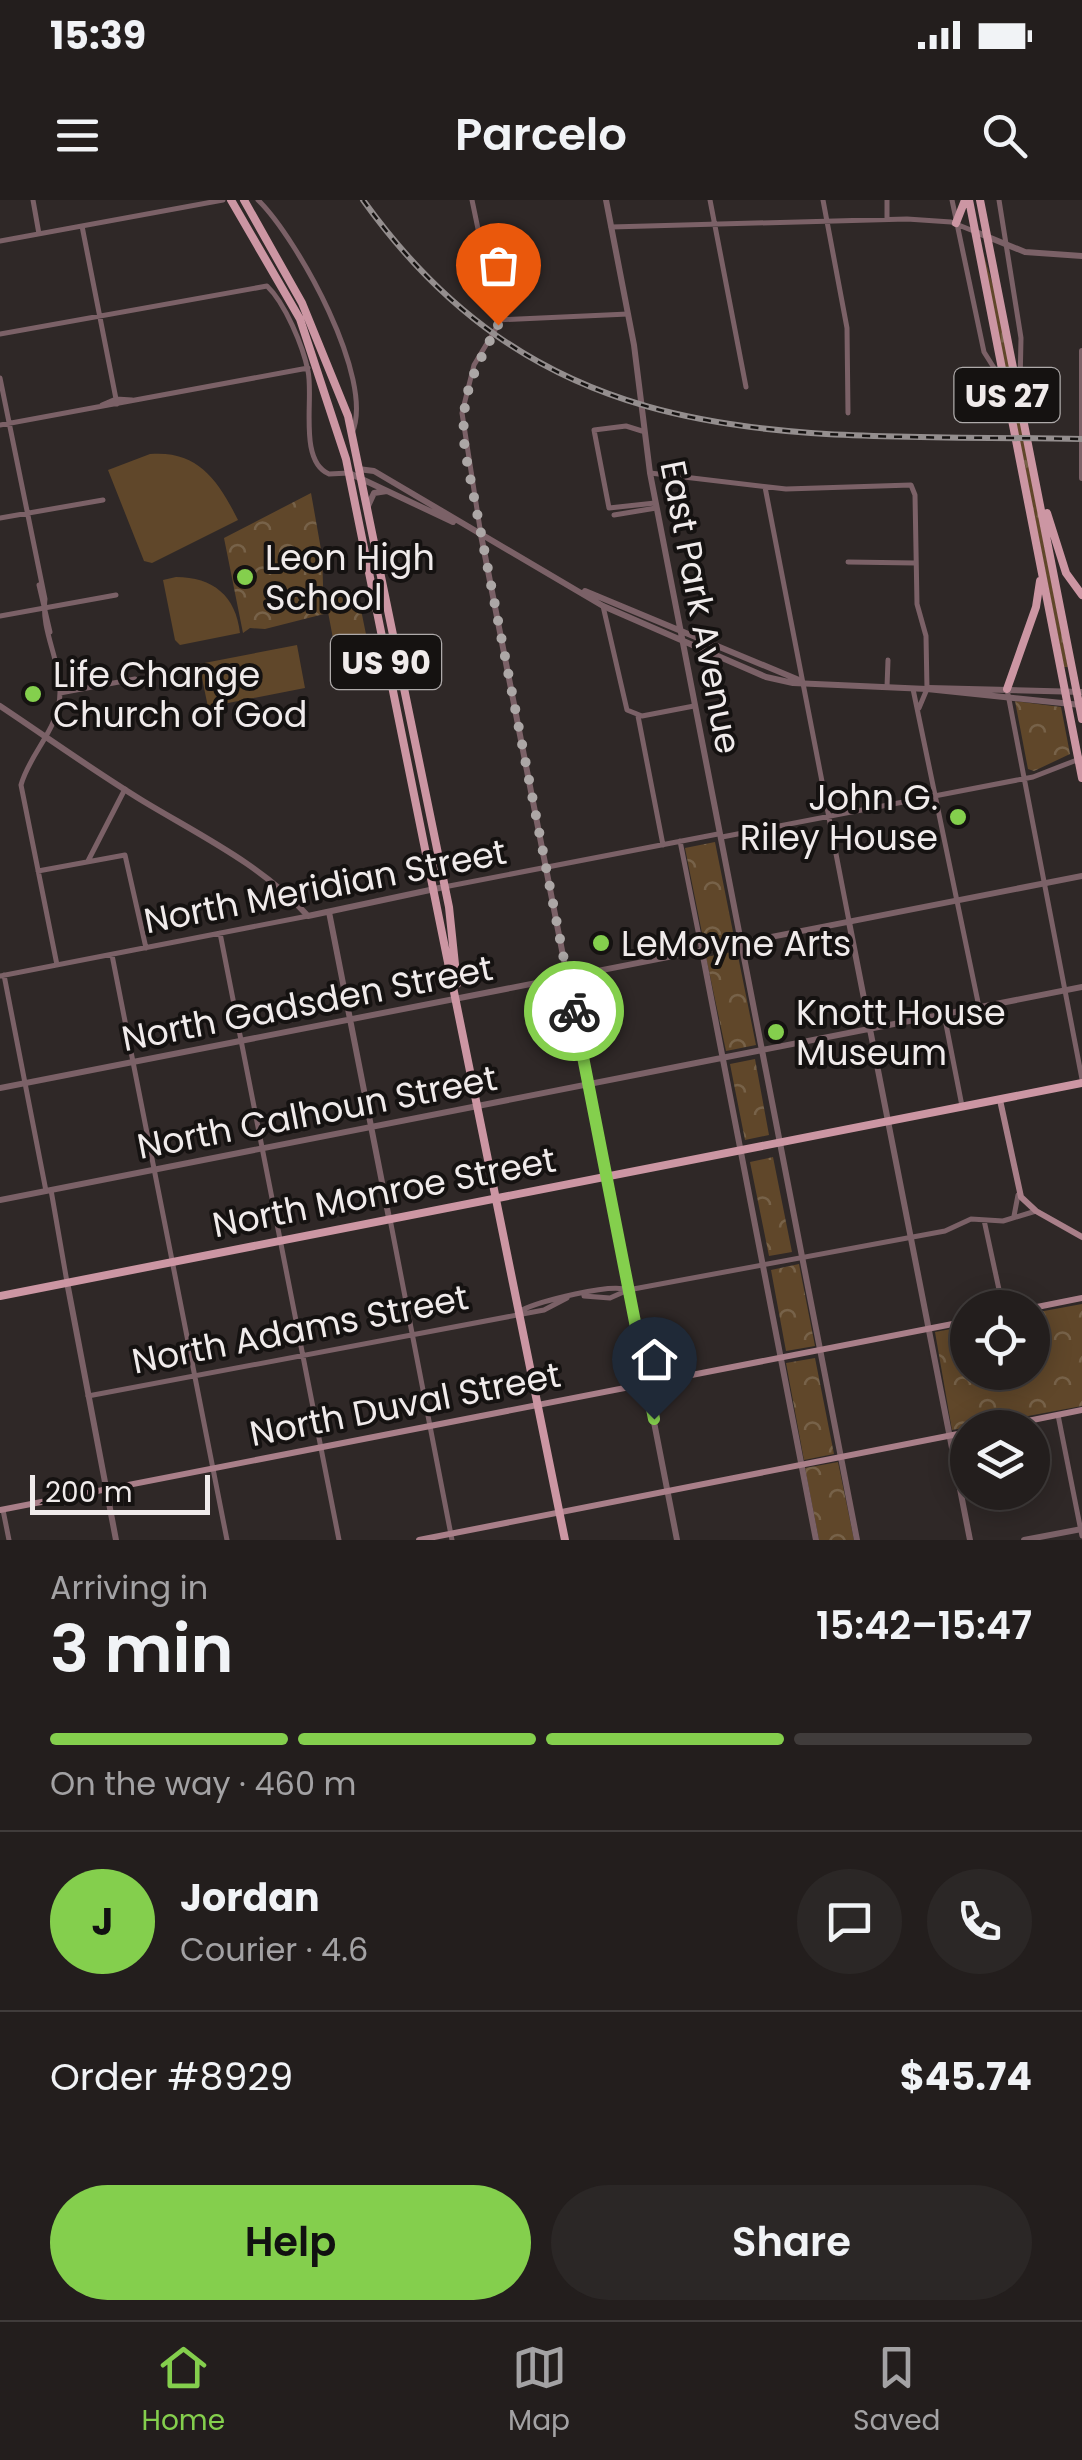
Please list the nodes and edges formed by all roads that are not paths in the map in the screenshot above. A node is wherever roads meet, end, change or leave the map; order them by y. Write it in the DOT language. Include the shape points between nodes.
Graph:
graph roads {
  1 [pos="33,200"];
  2 [pos="223,200"];
  3 [pos="232,200"];
  4 [pos="244,200"];
  5 [pos="258,200"];
  6 [pos="472,200"];
  7 [pos="606,200"];
  8 [pos="710,200"];
  9 [pos="823,200"];
  10 [pos="888,200"];
  11 [pos="952,200"];
  12 [pos="968,200"];
  13 [pos="980,200"];
  14 [pos="999,200"];
  15 [pos="888,219"];
  16 [pos="827,221"];
  17 [pos="714,223"];
  18 [pos="956,223"];
  19 [pos="82,226"];
  20 [pos="611,227"];
  21 [pos="976,232"];
  22 [pos="39,234"];
  23 [pos="988,238"];
  24 [pos="0,241"];
  25 [pos="1008,247"];
  26 [pos="1082,256"];
  27 [pos="628,314"];
  28 [pos="100,316"];
  29 [pos="496,320"];
  30 [pos="0,334"];
  31 [pos="1082,350"];
  32 [pos="308,368"];
  33 [pos="0,378"];
  34 [pos="746,387"];
  35 [pos="116,402"];
  36 [pos="848,413"];
  37 [pos="1023,418"];
  38 [pos="1012,420"];
  39 [pos="9,424"];
  40 [pos="0,425"];
  41 [pos="642,428"];
  42 [pos="352,433"];
  43 [pos="1032,460"];
  44 [pos="360,468"];
  45 [pos="349,473"];
  46 [pos="650,473"];
  47 [pos="1082,478"];
  48 [pos="362,479"];
  49 [pos="765,487"];
  50 [pos="387,491"];
  51 [pos="103,500"];
  52 [pos="656,505"];
  53 [pos="368,507"];
  54 [pos="26,513"];
  55 [pos="614,515"];
  56 [pos="0,518"];
  57 [pos="482,535"];
  58 [pos="1038,552"];
  59 [pos="848,562"];
  60 [pos="916,563"];
  61 [pos="574,588"];
  62 [pos="116,595"];
  63 [pos="1082,596"];
  64 [pos="603,606"];
  65 [pos="44,608"];
  66 [pos="0,616"];
  67 [pos="680,632"];
  68 [pos="682,642"];
  69 [pos="888,660"];
  70 [pos="399,669"];
  71 [pos="388,671"];
  72 [pos="136,678"];
  73 [pos="802,682"];
  74 [pos="887,688"];
  75 [pos="914,689"];
  76 [pos="927,689"];
  77 [pos="1082,689"];
  78 [pos="1007,692"];
  79 [pos="60,693"];
  80 [pos="1082,703"];
  81 [pos="0,706"];
  82 [pos="694,706"];
  83 [pos="920,708"];
  84 [pos="638,716"];
  85 [pos="1082,720"];
  86 [pos="48,738"];
  87 [pos="1082,758"];
  88 [pos="1024,778"];
  89 [pos="1082,778"];
  90 [pos="125,790"];
  91 [pos="424,793"];
  92 [pos="412,795"];
  93 [pos="937,796"];
  94 [pos="828,817"];
  95 [pos="718,836"];
  96 [pos="680,842"];
  97 [pos="663,845"];
  98 [pos="88,861"];
  99 [pos="546,868"];
  100 [pos="38,871"];
  101 [pos="1082,876"];
  102 [pos="1044,883"];
  103 [pos="444,887"];
  104 [pos="433,890"];
  105 [pos="958,900"];
  106 [pos="330,912"];
  107 [pos="308,916"];
  108 [pos="849,922"];
  109 [pos="220,934"];
  110 [pos="741,943"];
  111 [pos="146,948"];
  112 [pos="702,950"];
  113 [pos="112,955"];
  114 [pos="56,966"];
  115 [pos="2,975"];
  116 [pos="567,977"];
  117 [pos="1082,987"];
  118 [pos="1065,990"];
  119 [pos="456,999"];
  120 [pos="979,1007"];
  121 [pos="944,1014"];
  122 [pos="350,1020"];
  123 [pos="870,1029"];
  124 [pos="241,1041"];
  125 [pos="760,1051"];
  126 [pos="724,1058"];
  127 [pos="133,1062"];
  128 [pos="1082,1081"];
  129 [pos="25,1083"];
  130 [pos="588,1085"];
  131 [pos="0,1088"];
  132 [pos="1000,1100"];
  133 [pos="479,1106"];
  134 [pos="962,1106"];
  135 [pos="888,1120"];
  136 [pos="372,1127"];
  137 [pos="779,1142"];
  138 [pos="262,1148"];
  139 [pos="742,1149"];
  140 [pos="154,1170"];
  141 [pos="606,1176"];
  142 [pos="49,1190"];
  143 [pos="1018,1190"];
  144 [pos="498,1198"];
  145 [pos="0,1200"];
  146 [pos="1036,1211"];
  147 [pos="1014,1216"];
  148 [pos="390,1218"];
  149 [pos="984,1220"];
  150 [pos="910,1236"];
  151 [pos="1082,1238"];
  152 [pos="281,1240"];
  153 [pos="802,1257"];
  154 [pos="172,1262"];
  155 [pos="764,1264"];
  156 [pos="67,1282"];
  157 [pos="628,1290"];
  158 [pos="999,1290"];
  159 [pos="0,1296"];
  160 [pos="1082,1298"];
  161 [pos="1050,1304"];
  162 [pos="521,1311"];
  163 [pos="950,1325"];
  164 [pos="929,1329"];
  165 [pos="412,1334"];
  166 [pos="820,1350"];
  167 [pos="303,1354"];
  168 [pos="782,1357"];
  169 [pos="194,1376"];
  170 [pos="647,1382"];
  171 [pos="88,1396"];
  172 [pos="538,1403"];
  173 [pos="1082,1410"];
  174 [pos="1058,1415"];
  175 [pos="1050,1417"];
  176 [pos="429,1425"];
  177 [pos="950,1436"];
  178 [pos="321,1446"];
  179 [pos="841,1457"];
  180 [pos="802,1465"];
  181 [pos="212,1467"];
  182 [pos="107,1489"];
  183 [pos="668,1491"];
  184 [pos="2,1510"];
  185 [pos="964,1510"];
  186 [pos="559,1512"];
  187 [pos="1082,1531"];
  188 [pos="451,1537"];
  189 [pos="9,1540"];
  190 [pos="116,1540"];
  191 [pos="227,1540"];
  192 [pos="339,1540"];
  193 [pos="418,1540"];
  194 [pos="564,1540"];
  195 [pos="677,1540"];
  196 [pos="816,1540"];
  197 [pos="858,1540"];
  198 [pos="970,1540"];
  199 [pos="1024,1540"];
  1 -- 22 [label="street"];
  2 -- 19 [label="street"];
  3 -- 45 [label="main road, US 90" via="304,328"];
  4 -- 42 [label="main road, US 90" via="311,322"];
  5 -- 42 [label="street" via="292,244 325,308 356,392"];
  6 -- 29 [label="street"];
  7 -- 20 [label="street, East Park Avenue"];
  8 -- 17 [label="street"];
  9 -- 16 [label="street"];
  10 -- 15 [label="street"];
  11 -- 18 [label="street"];
  12 -- 18 [label="main road"];
  12 -- 21 [label="main road, US 27"];
  13 -- 23 [label="main road, US 27"];
  14 -- 25 [label="street"];
  15 -- 16 [label="street"];
  15 -- 18 [label="street"];
  16 -- 17 [label="street"];
  16 -- 36 [label="street" via="847,328"];
  17 -- 20 [label="street"];
  17 -- 34 [label="street"];
  18 -- 21 [label="street"];
  18 -- 38 [label="street" via="984,352 1001,379"];
  19 -- 22 [label="street"];
  19 -- 28 [label="street"];
  20 -- 27 [label="street, East Park Avenue"];
  21 -- 23 [label="street"];
  21 -- 38 [label="main road, US 27"];
  22 -- 24 [label="street"];
  23 -- 25 [label="street"];
  23 -- 37 [label="main road, US 27"];
  25 -- 26 [label="street"];
  25 -- 37 [label="street"];
  27 -- 29 [label="street"];
  27 -- 41 [label="street, East Park Avenue"];
  28 -- 30 [label="street"];
  28 -- 32 [label="street" via="267,286"];
  28 -- 35 [label="street"];
  29 -- 57 [label="street" via="466,386 462,413"];
  31 -- 47 [label="street"];
  32 -- 35 [label="street"];
  32 -- 45 [label="street" via="308,430 316,463 325,474"];
  33 -- 39 [label="street"];
  35 -- 39 [label="street"];
  37 -- 43 [label="main road, US 27"];
  38 -- 58 [label="main road, US 27"];
  39 -- 40 [label="street"];
  39 -- 54 [label="street"];
  41 -- 46 [label="street, East Park Avenue"];
  41 -- 52 [label="street" via="594,430 608,508"];
  42 -- 44 [label="main road, US 90"];
  43 -- 63 [label="main road" via="1058,553"];
  43 -- 85 [label="main road, US 27"];
  44 -- 45 [label="street"];
  44 -- 48 [label="main road, US 90"];
  44 -- 57 [label="street"];
  45 -- 48 [label="street"];
  45 -- 71 [label="main road, US 90"];
  46 -- 49 [label="street"];
  46 -- 52 [label="street, East Park Avenue"];
  48 -- 50 [label="street"];
  48 -- 53 [label="main road, US 90"];
  49 -- 60 [label="street" via="905,484 914,489"];
  49 -- 73 [label="street"];
  50 -- 53 [label="street" via="374,494"];
  50 -- 57 [label="street"];
  51 -- 54 [label="street"];
  52 -- 55 [label="street"];
  52 -- 67 [label="street, East Park Avenue"];
  53 -- 70 [label="main road, US 90"];
  54 -- 56 [label="street"];
  54 -- 65 [label="street"];
  57 -- 61 [label="street"];
  57 -- 99 [label="street"];
  58 -- 78 [label="main road" via="1037,602"];
  58 -- 89 [label="main road, US 27"];
  59 -- 60 [label="street"];
  60 -- 76 [label="street"];
  61 -- 64 [label="street"];
  61 -- 67 [label="street"];
  62 -- 65 [label="street"];
  64 -- 68 [label="street"];
  64 -- 84 [label="street" via="622,700"];
  65 -- 66 [label="street"];
  65 -- 79 [label="street"];
  67 -- 68 [label="street, East Park Avenue"];
  67 -- 73 [label="street"];
  68 -- 73 [label="street" via="766,677"];
  68 -- 82 [label="street, East Park Avenue"];
  69 -- 74 [label="street"];
  70 -- 71 [label="main road"];
  70 -- 91 [label="main road, US 90"];
  71 -- 92 [label="main road, US 90"];
  72 -- 79 [label="street"];
  73 -- 74 [label="street"];
  73 -- 94 [label="street"];
  74 -- 75 [label="street"];
  75 -- 76 [label="street"];
  75 -- 83 [label="street"];
  76 -- 78 [label="street"];
  76 -- 83 [label="street"];
  77 -- 78 [label="street"];
  78 -- 80 [label="street"];
  78 -- 88 [label="street"];
  79 -- 86 [label="street"];
  81 -- 86 [label="street"];
  82 -- 84 [label="street"];
  82 -- 95 [label="street, East Park Avenue"];
  83 -- 93 [label="street"];
  84 -- 97 [label="street"];
  86 -- 90 [label="street"];
  86 -- 100 [label="street" via="21,785"];
  87 -- 88 [label="street, North Meridian Street"];
  88 -- 93 [label="street, North Meridian Street"];
  88 -- 102 [label="street"];
  90 -- 98 [label="street"];
  90 -- 107 [label="street" via="248,863"];
  91 -- 92 [label="main road"];
  91 -- 103 [label="main road, US 90"];
  92 -- 104 [label="main road, US 90"];
  93 -- 94 [label="street, North Meridian Street"];
  93 -- 105 [label="street"];
  94 -- 95 [label="street, North Meridian Street"];
  94 -- 108 [label="street"];
  95 -- 96 [label="street, North Meridian Street"];
  95 -- 110 [label="street, East Park Avenue"];
  96 -- 97 [label="street, North Meridian Street"];
  96 -- 112 [label="street"];
  97 -- 99 [label="street, North Meridian Street"];
  98 -- 100 [label="street"];
  98 -- 111 [label="street" via="125,855"];
  99 -- 103 [label="street, North Meridian Street"];
  99 -- 116 [label="street"];
  100 -- 114 [label="street"];
  101 -- 102 [label="street, North Gadsden Street"];
  102 -- 105 [label="street, North Gadsden Street"];
  102 -- 118 [label="street"];
  103 -- 104 [label="street, North Meridian Street"];
  103 -- 119 [label="main road, US 90"];
  104 -- 106 [label="street, North Meridian Street"];
  104 -- 119 [label="main road, US 90"];
  105 -- 108 [label="street, North Gadsden Street"];
  105 -- 120 [label="street"];
  106 -- 107 [label="street, North Meridian Street"];
  106 -- 122 [label="street"];
  107 -- 109 [label="street, North Meridian Street"];
  108 -- 110 [label="street, North Gadsden Street"];
  108 -- 123 [label="street"];
  109 -- 111 [label="street, North Meridian Street"];
  109 -- 124 [label="street"];
  110 -- 112 [label="street, North Gadsden Street"];
  110 -- 125 [label="street, East Park Avenue"];
  111 -- 113 [label="street, North Meridian Street"];
  112 -- 116 [label="street, North Gadsden Street"];
  112 -- 126 [label="street"];
  113 -- 114 [label="street, North Meridian Street"];
  113 -- 127 [label="street"];
  114 -- 115 [label="street, North Meridian Street"];
  115 -- 129 [label="street"];
  116 -- 119 [label="street, North Gadsden Street"];
  116 -- 130 [label="street"];
  117 -- 118 [label="street, North Calhoun Street"];
  118 -- 120 [label="street, North Calhoun Street"];
  118 -- 128 [label="street"];
  119 -- 122 [label="street, North Gadsden Street"];
  119 -- 133 [label="main road, US 90"];
  120 -- 121 [label="street, North Calhoun Street"];
  121 -- 123 [label="street, North Calhoun Street"];
  121 -- 134 [label="street"];
  122 -- 124 [label="street, North Gadsden Street"];
  122 -- 136 [label="street"];
  123 -- 125 [label="street, North Calhoun Street"];
  123 -- 135 [label="street"];
  124 -- 127 [label="street, North Gadsden Street"];
  124 -- 138 [label="street"];
  125 -- 126 [label="street, North Calhoun Street"];
  125 -- 137 [label="street, East Park Avenue"];
  126 -- 130 [label="street, North Calhoun Street"];
  126 -- 139 [label="street"];
  127 -- 129 [label="street, North Gadsden Street"];
  127 -- 140 [label="street"];
  128 -- 132 [label="main road, North Monroe Street"];
  129 -- 131 [label="street, North Gadsden Street"];
  129 -- 142 [label="street"];
  130 -- 133 [label="street, North Calhoun Street"];
  130 -- 141 [label="street"];
  132 -- 134 [label="main road, North Monroe Street"];
  132 -- 143 [label="main road"];
  133 -- 136 [label="street, North Calhoun Street"];
  133 -- 144 [label="main road, US 90"];
  134 -- 135 [label="main road, North Monroe Street"];
  135 -- 137 [label="main road, North Monroe Street"];
  135 -- 150 [label="street"];
  136 -- 138 [label="street, North Calhoun Street"];
  136 -- 148 [label="street"];
  137 -- 139 [label="main road, North Monroe Street"];
  137 -- 153 [label="street, East Park Avenue"];
  138 -- 140 [label="street, North Calhoun Street"];
  138 -- 152 [label="street"];
  139 -- 141 [label="main road, North Monroe Street"];
  139 -- 155 [label="street"];
  140 -- 142 [label="street, North Calhoun Street"];
  140 -- 154 [label="street"];
  141 -- 144 [label="main road, North Monroe Street"];
  141 -- 157 [label="street"];
  142 -- 145 [label="street, North Calhoun Street"];
  142 -- 156 [label="street"];
  143 -- 146 [label="main road"];
  143 -- 147 [label="street"];
  144 -- 148 [label="main road, North Monroe Street"];
  144 -- 162 [label="main road, US 90"];
  146 -- 147 [label="street, North Adams Street"];
  146 -- 151 [label="main road"];
  147 -- 149 [label="street, North Adams Street"];
  148 -- 152 [label="main road, North Monroe Street"];
  148 -- 165 [label="street"];
  149 -- 150 [label="street, North Adams Street"];
  149 -- 158 [label="street"];
  150 -- 153 [label="street, North Adams Street"];
  150 -- 164 [label="street"];
  152 -- 154 [label="main road, North Monroe Street"];
  152 -- 167 [label="street"];
  153 -- 155 [label="street, North Adams Street"];
  153 -- 166 [label="street, East Park Avenue"];
  154 -- 156 [label="main road, North Monroe Street"];
  154 -- 169 [label="street"];
  155 -- 157 [label="street, North Adams Street"];
  155 -- 168 [label="street"];
  156 -- 159 [label="main road, North Monroe Street"];
  156 -- 171 [label="street"];
  157 -- 162 [label="street, North Adams Street" via="548,1298"];
  157 -- 170 [label="street"];
  160 -- 161 [label="main road"];
  162 -- 165 [label="street, North Adams Street"];
  162 -- 172 [label="main road, US 90"];
  163 -- 164 [label="main road, North Duval Street"];
  164 -- 166 [label="main road, North Duval Street"];
  164 -- 177 [label="street"];
  165 -- 167 [label="street, North Adams Street"];
  165 -- 176 [label="street"];
  166 -- 168 [label="main road, North Duval Street"];
  166 -- 179 [label="street, East Park Avenue"];
  167 -- 169 [label="street, North Adams Street"];
  167 -- 178 [label="street"];
  168 -- 170 [label="main road, North Duval Street"];
  168 -- 180 [label="street"];
  169 -- 171 [label="street, North Adams Street"];
  169 -- 181 [label="street"];
  170 -- 172 [label="main road, North Duval Street"];
  170 -- 183 [label="street"];
  171 -- 182 [label="street"];
  172 -- 176 [label="main road, North Duval Street"];
  172 -- 186 [label="main road, US 90"];
  173 -- 174 [label="main road"];
  174 -- 175 [label="main road"];
  174 -- 187 [label="street"];
  176 -- 178 [label="main road, North Duval Street"];
  176 -- 188 [label="street"];
  177 -- 179 [label="main road"];
  178 -- 181 [label="main road, North Duval Street"];
  178 -- 192 [label="street"];
  179 -- 180 [label="main road"];
  179 -- 197 [label="street, East Park Avenue"];
  180 -- 183 [label="main road"];
  180 -- 196 [label="street"];
  181 -- 182 [label="main road, North Duval Street"];
  181 -- 191 [label="street"];
  182 -- 184 [label="main road, North Duval Street"];
  182 -- 190 [label="street"];
  183 -- 186 [label="main road"];
  183 -- 195 [label="street"];
  184 -- 189 [label="street"];
  185 -- 198 [label="street"];
  186 -- 188 [label="main road"];
  186 -- 194 [label="main road, US 90"];
  187 -- 199 [label="street"];
  188 -- 193 [label="main road"];
}
